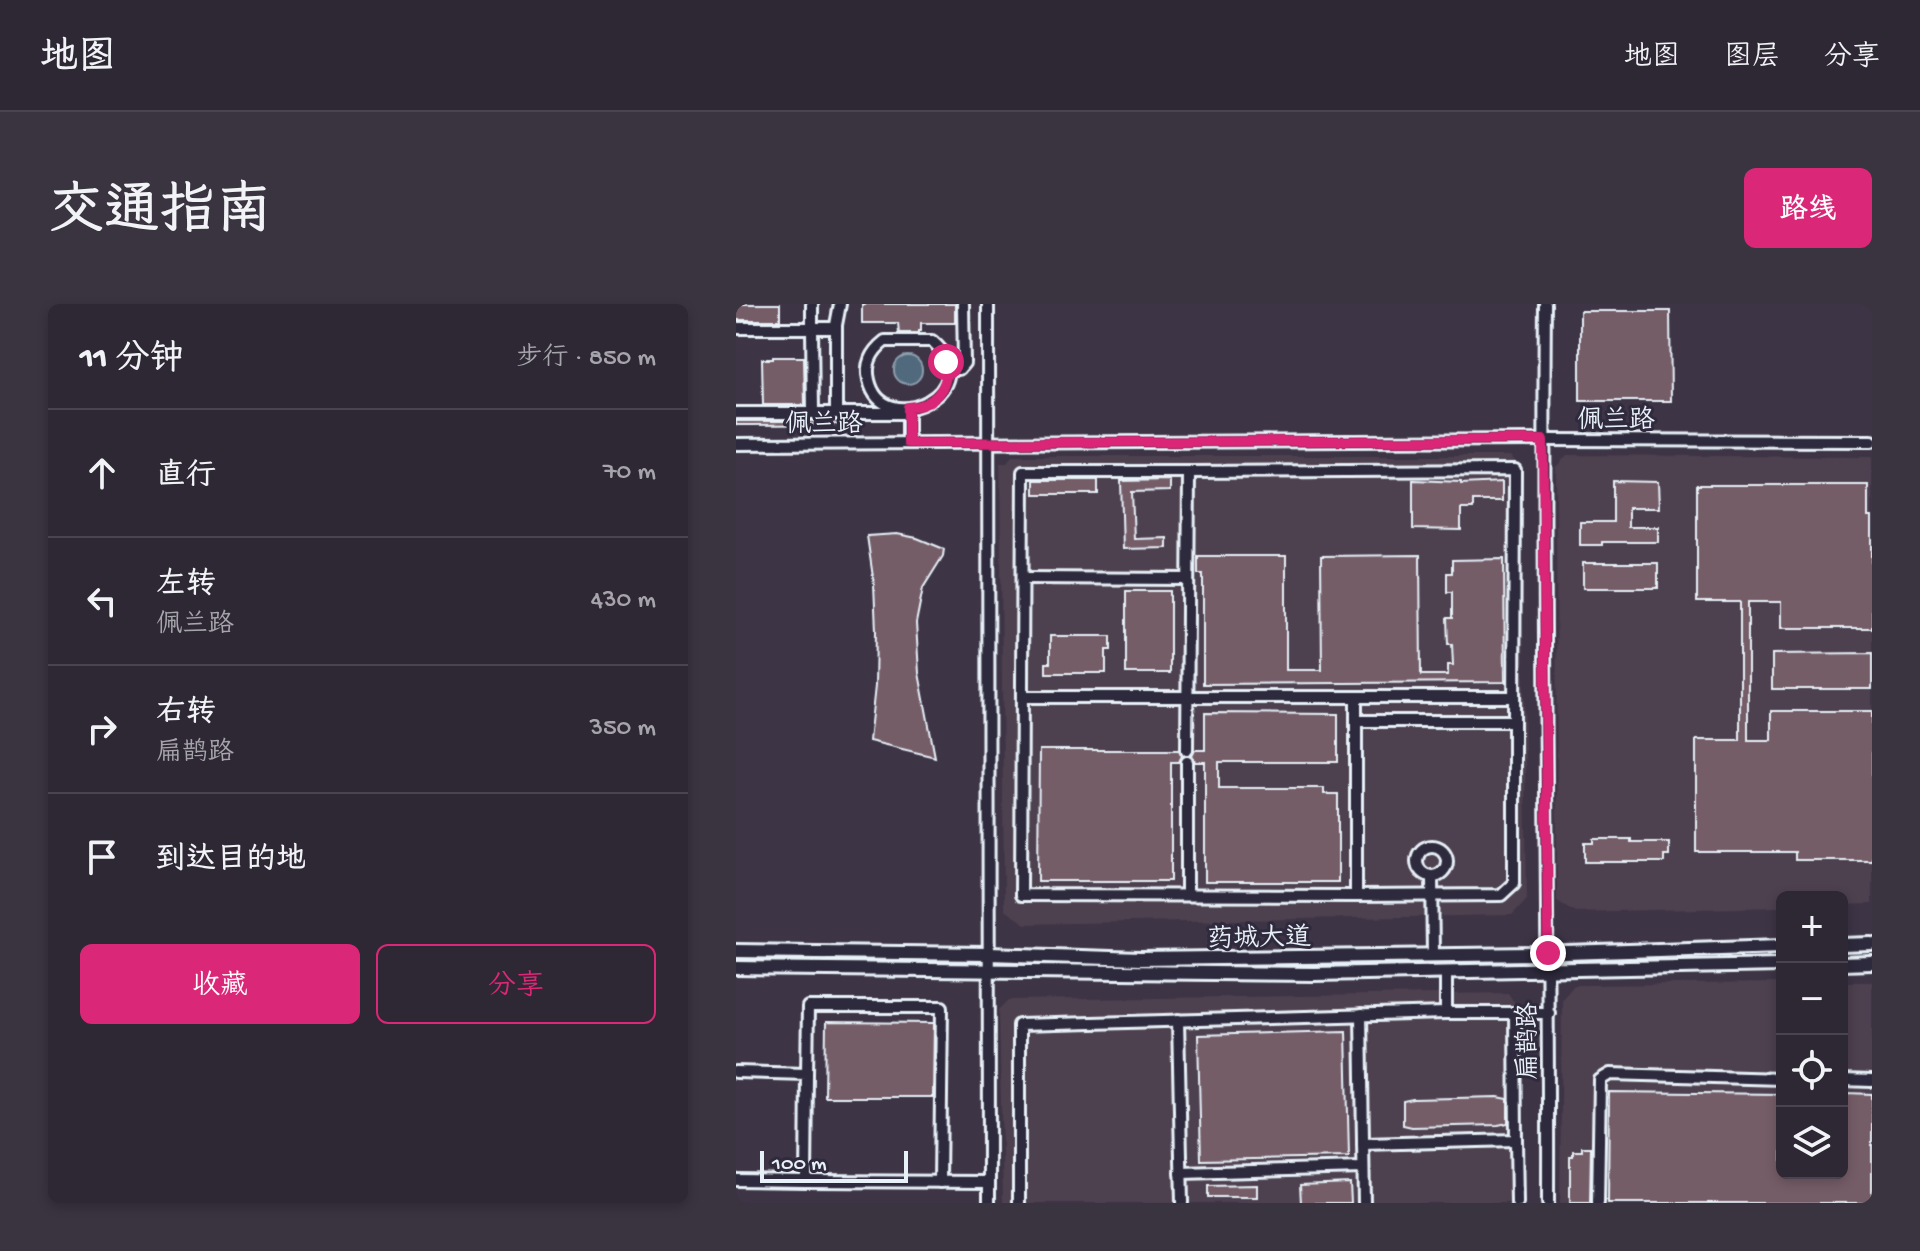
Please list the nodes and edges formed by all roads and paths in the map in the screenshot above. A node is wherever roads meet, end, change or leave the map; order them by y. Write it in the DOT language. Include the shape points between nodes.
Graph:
graph roads {
  1 [pos="812,304"];
  2 [pos="840,304"];
  3 [pos="963,304"];
  4 [pos="988,304"];
  5 [pos="1545,304"];
  6 [pos="736,328"];
  7 [pos="812,328"];
  8 [pos="836,328"];
  9 [pos="947,369"];
  10 [pos="908,410"];
  11 [pos="736,413"];
  12 [pos="813,413"];
  13 [pos="836,413"];
  14 [pos="1543,440"];
  15 [pos="1872,441"];
  16 [pos="908,443"];
  17 [pos="988,443"];
  18 [pos="736,444"];
  19 [pos="1189,472"];
  20 [pos="1023,578"];
  21 [pos="1188,579"];
  22 [pos="1022,697"];
  23 [pos="1188,697"];
  24 [pos="1356,697"];
  25 [pos="1514,697"];
  26 [pos="1356,721"];
  27 [pos="1514,721"];
  28 [pos="1432,876"];
  29 [pos="1187,895"];
  30 [pos="1432,895"];
  31 [pos="1356,896"];
  32 [pos="1872,944"];
  33 [pos="1848,945"];
  34 [pos="1776,946"];
  35 [pos="736,951"];
  36 [pos="1548,953"];
  37 [pos="988,954"];
  38 [pos="1433,955"];
  39 [pos="1872,963"];
  40 [pos="1848,964"];
  41 [pos="1776,965"];
  42 [pos="736,968"];
  43 [pos="1549,969"];
  44 [pos="988,970"];
  45 [pos="1446,972"];
  46 [pos="1446,1013"];
  47 [pos="1515,1013"];
  48 [pos="1549,1013"];
  49 [pos="1361,1015"];
  50 [pos="1178,1020"];
  51 [pos="736,1072"];
  52 [pos="807,1074"];
  53 [pos="1776,1079"];
  54 [pos="1848,1080"];
  55 [pos="1872,1081"];
  56 [pos="1516,1140"];
  57 [pos="1363,1144"];
  58 [pos="1363,1168"];
  59 [pos="1181,1173"];
  60 [pos="736,1180"];
  61 [pos="806,1181"];
  62 [pos="940,1182"];
  63 [pos="989,1182"];
  64 [pos="989,1203"];
  65 [pos="1019,1203"];
  66 [pos="1182,1203"];
  67 [pos="1364,1203"];
  68 [pos="1517,1203"];
  69 [pos="1548,1203"];
  70 [pos="1598,1203"];
  1 -- 7 [label="street"];
  2 -- 8 [label="street"];
  3 -- 9 [label="street" via="964,363"];
  4 -- 17 [label="street"];
  5 -- 14 [label="street, 扁鹊路"];
  6 -- 7 [label="street"];
  7 -- 8 [label="street"];
  7 -- 12 [label="street"];
  8 -- 13 [label="street"];
  9 -- 10 [label="street" via="933,399"];
  9 -- 10 [label="street" via="932,341 880,345 868,368 872,389 887,403"];
  10 -- 13 [label="street"];
  10 -- 16 [label="street"];
  11 -- 12 [label="street"];
  12 -- 13 [label="street"];
  14 -- 15 [label="street, 佩兰路"];
  14 -- 17 [label="street, 佩兰路"];
  14 -- 36 [label="street, 扁鹊路"];
  16 -- 17 [label="street, 佩兰路"];
  16 -- 18 [label="street, 佩兰路"];
  17 -- 37 [label="street"];
  19 -- 20 [label="street" via="1023,472"];
  19 -- 21 [label="street"];
  19 -- 25 [label="street" via="1515,470"];
  20 -- 21 [label="street"];
  20 -- 22 [label="street"];
  21 -- 23 [label="street"];
  22 -- 23 [label="street"];
  22 -- 29 [label="street" via="1021,895"];
  23 -- 24 [label="street"];
  23 -- 29 [label="street"];
  24 -- 25 [label="street"];
  24 -- 26 [label="street"];
  25 -- 27 [label="street"];
  26 -- 27 [label="street"];
  26 -- 31 [label="street"];
  27 -- 30 [label="street" via="1514,883 1501,895"];
  28 -- 30 [label="street"];
  29 -- 31 [label="street"];
  30 -- 31 [label="street"];
  30 -- 38 [label="street"];
  32 -- 33 [label="main road"];
  34 -- 36 [label="main road, 药城大道"];
  35 -- 37 [label="main road, 药城大道"];
  36 -- 38 [label="main road, 药城大道"];
  36 -- 43 [label="street, 扁鹊路"];
  37 -- 38 [label="main road, 药城大道" via="1140,959"];
  37 -- 44 [label="street"];
  39 -- 40 [label="main road"];
  41 -- 43 [label="main road, 药城大道"];
  42 -- 44 [label="main road, 药城大道"];
  43 -- 45 [label="main road, 药城大道"];
  43 -- 48 [label="street, 扁鹊路"];
  44 -- 45 [label="main road, 药城大道"];
  44 -- 63 [label="street"];
  45 -- 46 [label="street"];
  46 -- 47 [label="street"];
  46 -- 49 [label="street"];
  47 -- 48 [label="street"];
  47 -- 56 [label="street"];
  48 -- 69 [label="street, 扁鹊路"];
  49 -- 50 [label="street"];
  49 -- 57 [label="street"];
  50 -- 59 [label="street"];
  50 -- 65 [label="street" via="1019,1025"];
  51 -- 52 [label="street"];
  52 -- 61 [label="street"];
  52 -- 62 [label="street" via="808,1007 942,1007"];
  53 -- 70 [label="street" via="1610,1074 1600,1080"];
  54 -- 55 [label="street"];
  56 -- 57 [label="street"];
  56 -- 68 [label="street"];
  57 -- 58 [label="street"];
  58 -- 59 [label="street"];
  58 -- 67 [label="street"];
  59 -- 66 [label="street"];
  60 -- 61 [label="street"];
  61 -- 62 [label="street"];
  62 -- 63 [label="street"];
  63 -- 64 [label="street"];
}
